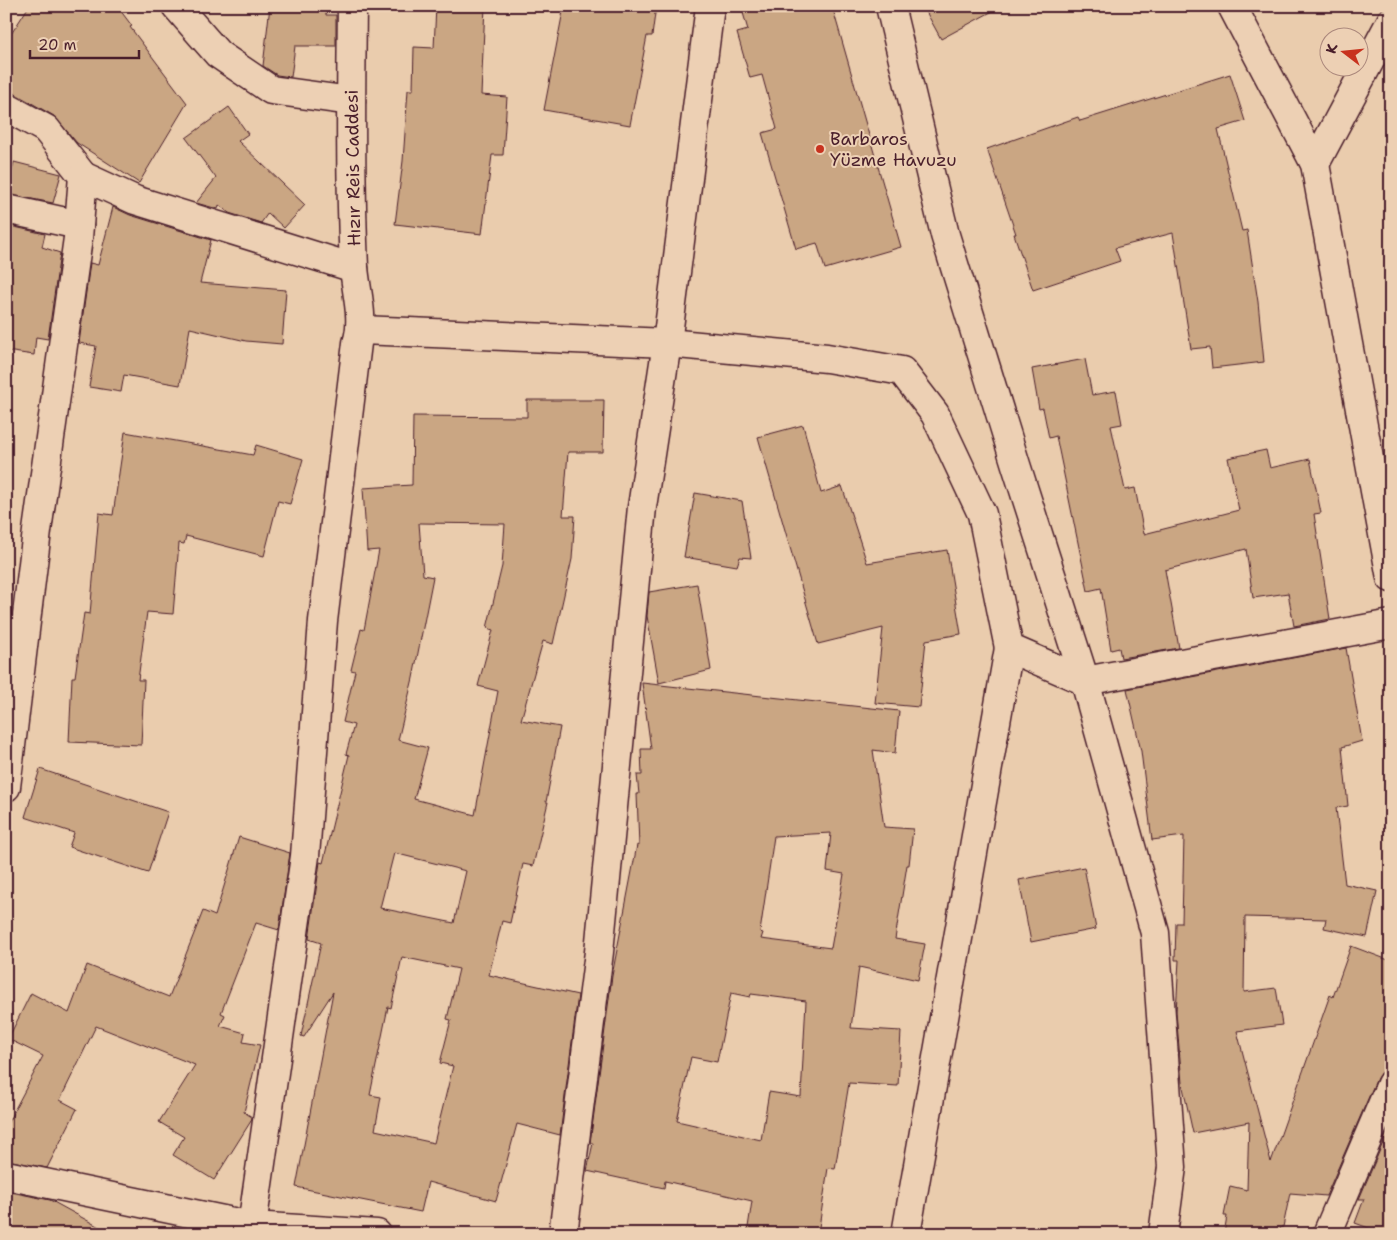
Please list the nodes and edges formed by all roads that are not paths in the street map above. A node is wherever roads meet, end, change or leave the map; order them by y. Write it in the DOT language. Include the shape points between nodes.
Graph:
graph roads {
  1 [pos="176,6"];
  2 [pos="352,6"];
  3 [pos="710,6"];
  4 [pos="890,6"];
  5 [pos="1232,6"];
  6 [pos="1391,21"];
  7 [pos="351,101"];
  8 [pos="6,108"];
  9 [pos="1315,164"];
  10 [pos="83,176"];
  11 [pos="6,209"];
  12 [pos="79,225"];
  13 [pos="354,268"];
  14 [pos="361,330"];
  15 [pos="667,343"];
  16 [pos="1391,578"];
  17 [pos="1391,624"];
  18 [pos="1009,648"];
  19 [pos="1086,681"];
  20 [pos="9,748"];
  21 [pos="6,787"];
  22 [pos="1391,1084"];
  23 [pos="6,1175"];
  24 [pos="249,1230"];
  25 [pos="377,1234"];
  26 [pos="563,1234"];
  27 [pos="906,1234"];
  28 [pos="1163,1234"];
  29 [pos="1327,1234"];
  1 -- 7 [label="street" via="218,54 271,90"];
  2 -- 7 [label="street, Hızır Reis Caddesi"];
  3 -- 15 [label="street"];
  4 -- 19 [label="street" via="945,235"];
  5 -- 9 [label="street"];
  6 -- 9 [label="street"];
  7 -- 13 [label="street, Hızır Reis Caddesi"];
  8 -- 10 [label="street" via="46,128"];
  9 -- 16 [label="street"];
  10 -- 12 [label="street"];
  10 -- 13 [label="street" via="135,200"];
  11 -- 12 [label="street"];
  12 -- 20 [label="street"];
  13 -- 14 [label="street, Hızır Reis Caddesi"];
  14 -- 15 [label="street"];
  14 -- 24 [label="street, Hızır Reis Caddesi" via="323,621 305,856"];
  15 -- 18 [label="street" via="827,358 902,371 935,414 982,514"];
  15 -- 26 [label="street" via="642,507 599,952"];
  17 -- 19 [label="street"];
  18 -- 19 [label="street"];
  18 -- 27 [label="street"];
  19 -- 28 [label="street" via="1155,933 1172,1166"];
  20 -- 21 [label="street"];
  22 -- 29 [label="street"];
  23 -- 24 [label="street"];
  24 -- 25 [label="street"];
}
